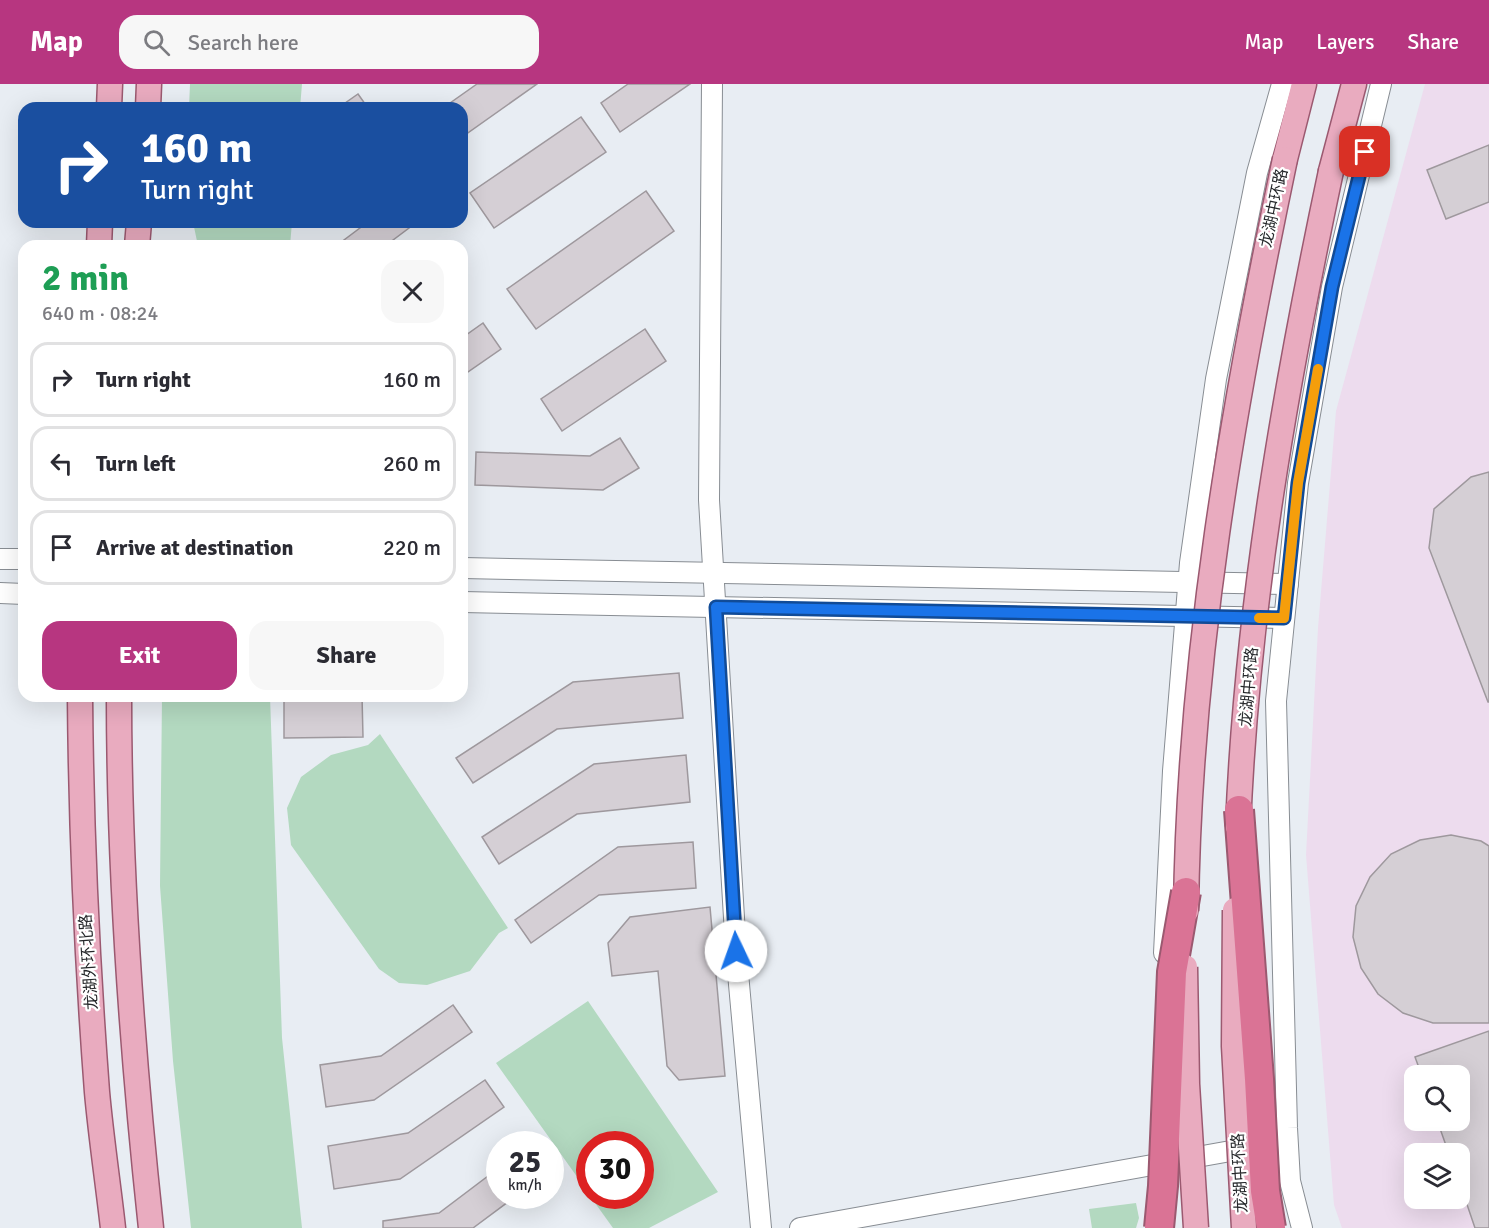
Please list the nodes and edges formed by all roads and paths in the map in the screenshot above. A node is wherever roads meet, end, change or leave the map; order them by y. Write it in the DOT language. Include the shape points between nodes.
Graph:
graph roads {
  1 [pos="111,84"];
  2 [pos="149,84"];
  3 [pos="712,84"];
  4 [pos="1282,84"];
  5 [pos="1304,84"];
  6 [pos="1354,84"];
  7 [pos="1381,84"];
  8 [pos="110,102"];
  9 [pos="148,102"];
  10 [pos="0,559"];
  11 [pos="18,559"];
  12 [pos="468,568"];
  13 [pos="714,573"];
  14 [pos="1188,582"];
  15 [pos="1288,584"];
  16 [pos="0,593"];
  17 [pos="18,594"];
  18 [pos="468,602"];
  19 [pos="716,607"];
  20 [pos="1185,616"];
  21 [pos="1284,618"];
  22 [pos="80,702"];
  23 [pos="119,702"];
  24 [pos="1239,810"];
  25 [pos="1186,892"];
  26 [pos="1288,1141"];
  27 [pos="1152,1165"];
  28 [pos="113,1228"];
  29 [pos="151,1228"];
  30 [pos="761,1228"];
  31 [pos="800,1228"];
  32 [pos="1147,1228"];
  33 [pos="1160,1228"];
  34 [pos="1196,1228"];
  35 [pos="1244,1228"];
  36 [pos="1271,1228"];
  37 [pos="1302,1228"];
  1 -- 8 [label="main road"];
  2 -- 9 [label="main road"];
  3 -- 13 [label="street" via="709,500"];
  4 -- 14 [label="street" via="1257,173 1216,378"];
  5 -- 25 [label="main road, 龙湖中环路, bridge" via="1241,379 1198,695"];
  6 -- 24 [label="main road, 龙湖中环路, bridge" via="1331,171 1294,354 1264,540"];
  7 -- 15 [label="street" via="1332,287 1298,483"];
  10 -- 11 [label="street"];
  12 -- 13 [label="street"];
  13 -- 14 [label="street"];
  13 -- 19 [label="street"];
  14 -- 15 [label="street"];
  14 -- 20 [label="street"];
  15 -- 21 [label="street"];
  16 -- 17 [label="street"];
  18 -- 19 [label="street"];
  19 -- 20 [label="street"];
  19 -- 30 [label="street" via="736,951"];
  20 -- 21 [label="street"];
  20 -- 27 [label="street"];
  21 -- 26 [label="street" via="1276,701"];
  22 -- 28 [label="main road, 龙湖外环北路" via="86,926 98,1094"];
  23 -- 29 [label="main road" via="125,924 136,1091"];
  24 -- 35 [label="main road, 龙湖中环路, bridge" via="1234,1046"];
  24 -- 36 [label="highway, bridge" via="1265,1191"];
  25 -- 33 [label="highway, bridge" via="1172,972"];
  25 -- 34 [label="main road, 龙湖中环路, bridge" via="1185,1017"];
  26 -- 27 [label="street"];
  26 -- 37 [label="street" via="1290,1181"];
  27 -- 31 [label="street"];
  27 -- 32 [label="street"];
}
